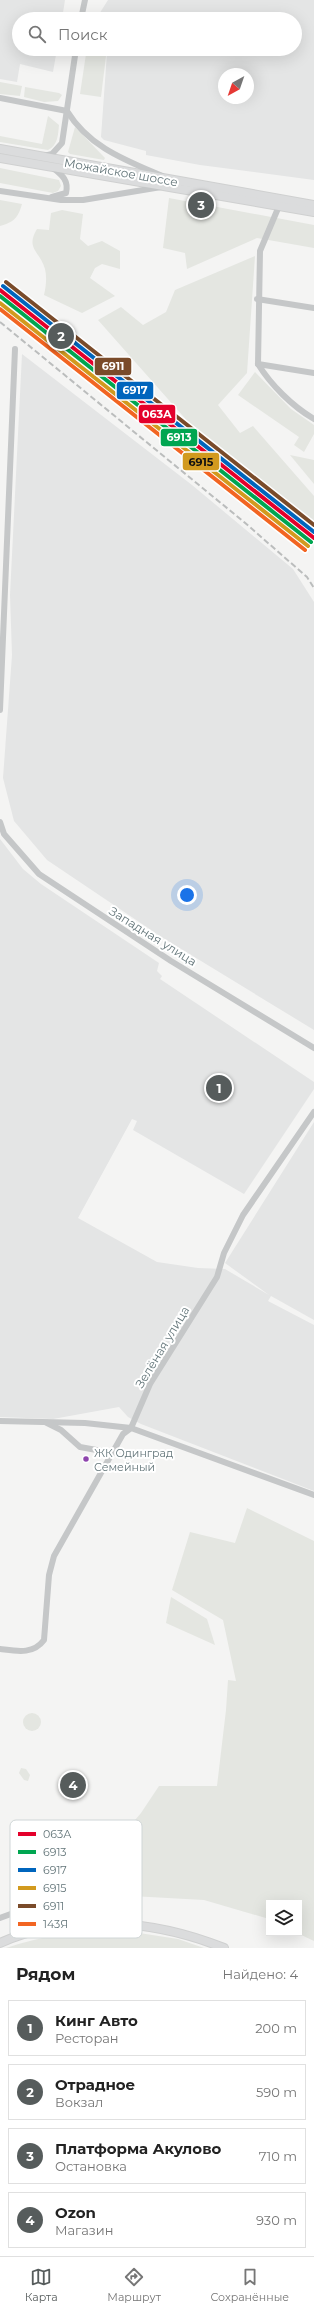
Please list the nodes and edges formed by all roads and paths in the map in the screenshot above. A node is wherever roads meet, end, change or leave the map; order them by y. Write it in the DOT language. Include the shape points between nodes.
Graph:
graph roads {
  1 [pos="85,0"];
  2 [pos="82,12"];
  3 [pos="75,56"];
  4 [pos="0,98"];
  5 [pos="67,111"];
  6 [pos="0,149"];
  7 [pos="38,157"];
  8 [pos="0,158"];
  9 [pos="52,167"];
  10 [pos="177,182"];
  11 [pos="166,186"];
  12 [pos="0,191"];
  13 [pos="44,198"];
  14 [pos="314,205"];
  15 [pos="279,206"];
  16 [pos="314,212"];
  17 [pos="257,299"];
  18 [pos="314,308"];
  19 [pos="15,349"];
  20 [pos="258,364"];
  21 [pos="314,373"];
  22 [pos="314,419"];
  23 [pos="0,710"];
  24 [pos="0,822"];
  25 [pos="314,1048"];
  26 [pos="314,1112"];
  27 [pos="0,1421"];
  28 [pos="42,1422"];
  29 [pos="131,1428"];
  30 [pos="113,1453"];
  31 [pos="314,1495"];
  32 [pos="0,1649"];
  33 [pos="10,1914"];
  34 [pos="0,1918"];
  35 [pos="142,1926"];
  36 [pos="10,1938"];
  37 [pos="0,1943"];
  38 [pos="224,1948"];
  1 -- 2 [label="street"];
  3 -- 5 [label="street"];
  4 -- 5 [label="street"];
  5 -- 7 [label="street" via="62,143 52,154"];
  5 -- 10 [label="street" via="92,141 114,155"];
  6 -- 7 [label="main road, Можайское шоссе"];
  7 -- 10 [label="main road, Можайское шоссе"];
  8 -- 9 [label="main road, Можайское шоссе"];
  9 -- 11 [label="main road, Можайское шоссе"];
  9 -- 13 [label="street" via="64,177 68,185 66,192 60,196"];
  10 -- 14 [label="main road, Можайское шоссе"];
  11 -- 13 [label="street" via="84,200"];
  11 -- 15 [label="main road, Можайское шоссе"];
  12 -- 13 [label="street"];
  15 -- 16 [label="main road, Можайское шоссе"];
  15 -- 17 [label="street" via="260,251"];
  17 -- 18 [label="street"];
  17 -- 20 [label="street"];
  19 -- 23 [label="street"];
  20 -- 21 [label="street"];
  20 -- 22 [label="street" via="264,375 296,407"];
  24 -- 25 [label="street, Западная улица" via="4,834 39,874 171,961"];
  26 -- 29 [label="street, Зелёная улица" via="243,1215 224,1252 217,1277 150,1384"];
  27 -- 28 [label="street"];
  28 -- 29 [label="street"];
  28 -- 30 [label="street" via="61,1430 80,1447"];
  29 -- 30 [label="street, Зелёная улица" via="123,1434"];
  29 -- 31 [label="street"];
  30 -- 32 [label="street, Зелёная улица" via="54,1556 49,1575 44,1640 40,1645 24,1652"];
  33 -- 34 [label="street"];
  35 -- 38 [label="main road" via="191,1936"];
  36 -- 37 [label="main road"];
}
